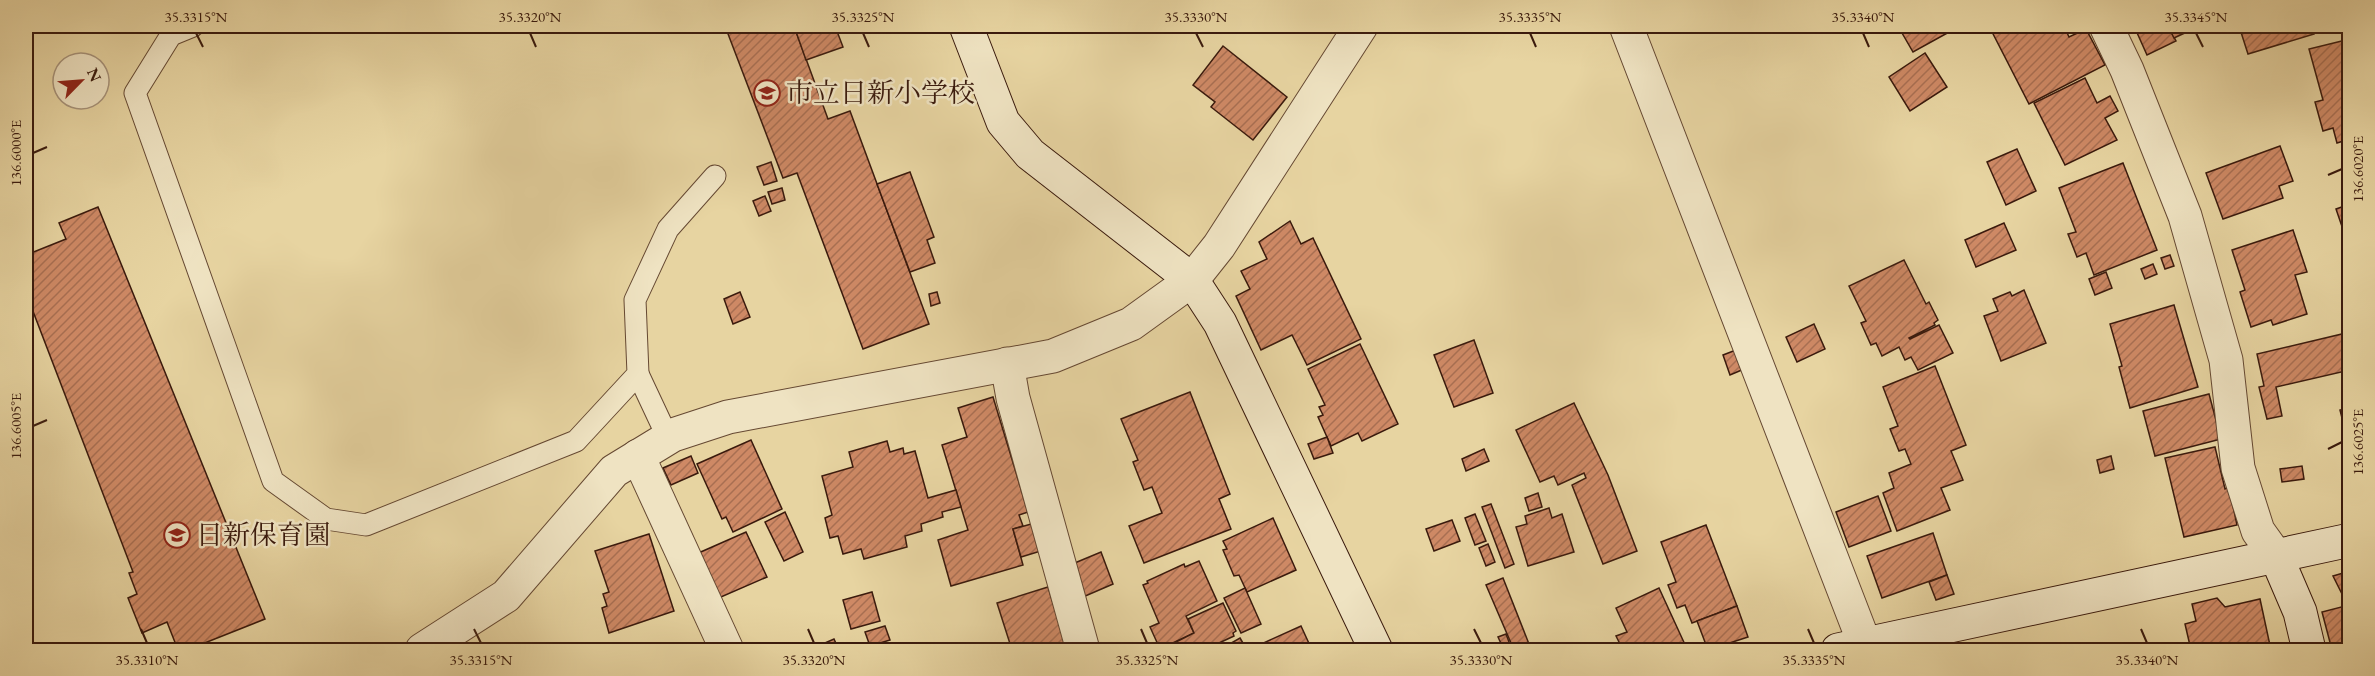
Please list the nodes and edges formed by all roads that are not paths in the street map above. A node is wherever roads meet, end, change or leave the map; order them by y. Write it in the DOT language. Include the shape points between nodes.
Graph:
graph roads {
  1 [pos="193,26"];
  2 [pos="966,26"];
  3 [pos="1361,26"];
  4 [pos="1626,26"];
  5 [pos="2106,26"];
  6 [pos="715,176"];
  7 [pos="1192,280"];
  8 [pos="1007,364"];
  9 [pos="638,374"];
  10 [pos="668,438"];
  11 [pos="638,456"];
  12 [pos="2349,540"];
  13 [pos="2276,556"];
  14 [pos="1857,649"];
  15 [pos="422,651"];
  16 [pos="727,651"];
  17 [pos="1083,651"];
  18 [pos="1376,651"];
  19 [pos="2309,651"];
  1 -- 9 [label="lane" via="171,35 135,93 273,481 326,519 366,525 576,441"];
  2 -- 7 [label="street" via="1003,122 1030,154"];
  3 -- 7 [label="street" via="1219,246"];
  4 -- 14 [label="street"];
  5 -- 13 [label="street" via="2185,216 2226,360 2238,468 2258,531"];
  6 -- 9 [label="lane" via="668,229 635,300"];
  7 -- 8 [label="street" via="1131,324 1053,356"];
  7 -- 18 [label="street" via="1220,323"];
  8 -- 10 [label="street" via="728,417"];
  8 -- 17 [label="street"];
  9 -- 10 [label="lane"];
  10 -- 11 [label="street"];
  11 -- 15 [label="street" via="614,471 506,596"];
  11 -- 16 [label="street"];
  12 -- 13 [label="street"];
  13 -- 14 [label="street"];
  13 -- 19 [label="street" via="2300,612"];
}
